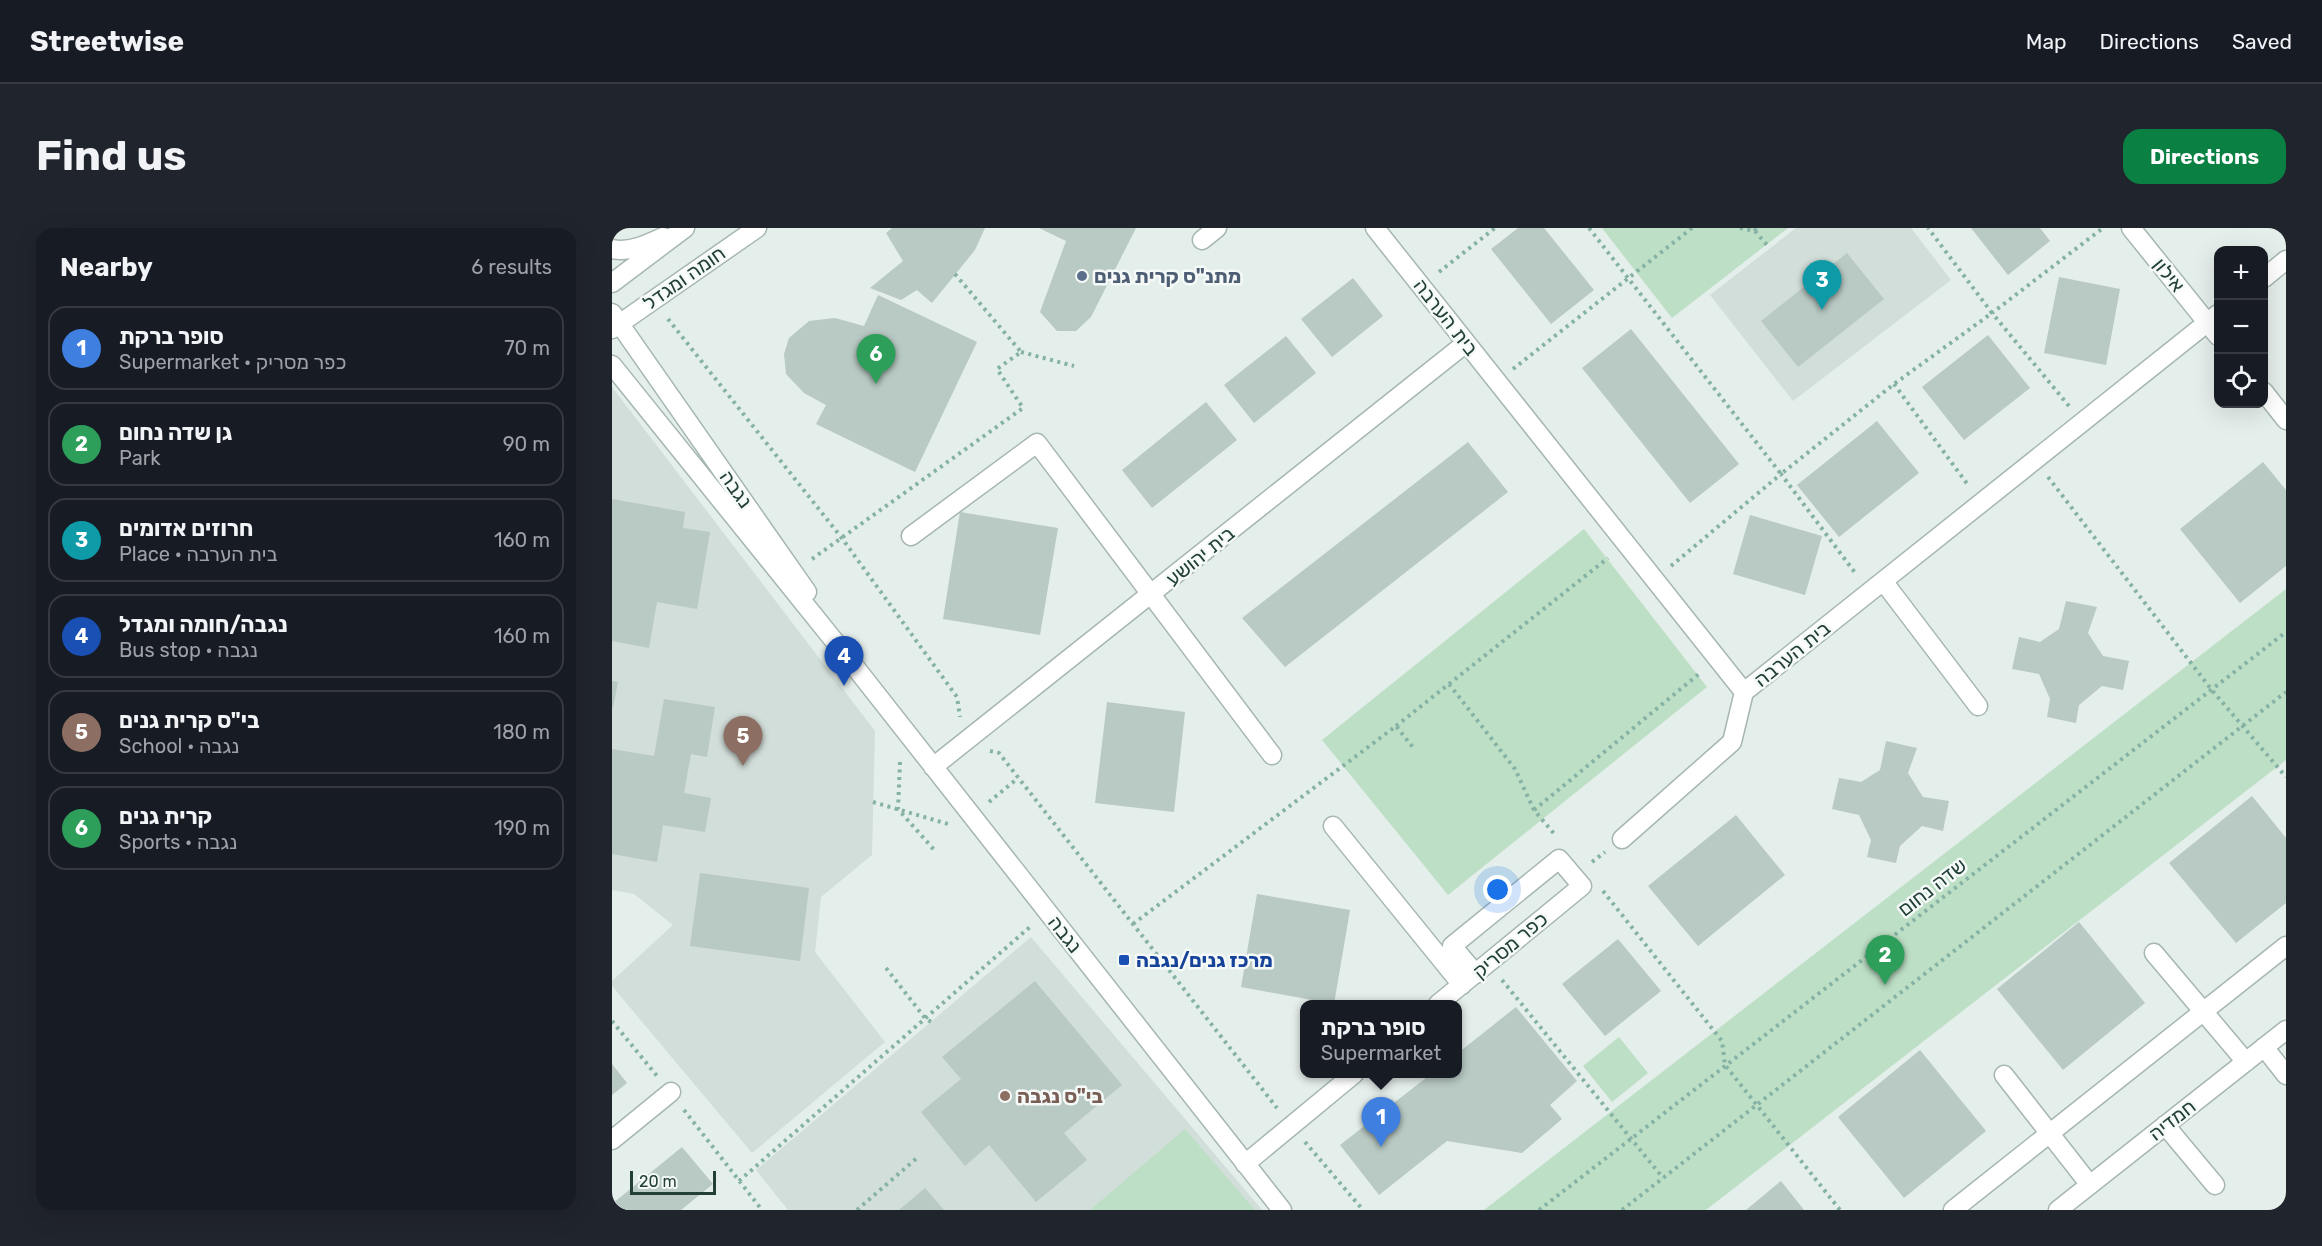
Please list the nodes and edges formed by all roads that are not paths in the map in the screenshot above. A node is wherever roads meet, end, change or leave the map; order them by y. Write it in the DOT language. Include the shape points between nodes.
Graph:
graph roads {
  1 [pos="684,228"];
  2 [pos="756,228"];
  3 [pos="1217,228"];
  4 [pos="1375,228"];
  5 [pos="2131,228"];
  6 [pos="1202,240"];
  7 [pos="612,249"];
  8 [pos="2286,260"];
  9 [pos="2268,275"];
  10 [pos="612,284"];
  11 [pos="615,321"];
  12 [pos="2214,323"];
  13 [pos="2214,325"];
  14 [pos="1466,343"];
  15 [pos="612,365"];
  16 [pos="2268,397"];
  17 [pos="2286,420"];
  18 [pos="911,536"];
  19 [pos="1876,587"];
  20 [pos="1151,595"];
  21 [pos="848,658"];
  22 [pos="1744,692"];
  23 [pos="1978,706"];
  24 [pos="1272,755"];
  25 [pos="933,767"];
  26 [pos="1333,826"];
  27 [pos="1622,838"];
  28 [pos="2286,946"];
  29 [pos="2154,953"];
  30 [pos="1475,974"];
  31 [pos="1444,1000"];
  32 [pos="2203,1012"];
  33 [pos="2286,1030"];
  34 [pos="2264,1047"];
  35 [pos="2246,1062"];
  36 [pos="2004,1075"];
  37 [pos="2286,1075"];
  38 [pos="1349,1078"];
  39 [pos="671,1092"];
  40 [pos="2165,1125"];
  41 [pos="2049,1134"];
  42 [pos="612,1140"];
  43 [pos="1245,1164"];
  44 [pos="2090,1185"];
  45 [pos="2215,1185"];
  46 [pos="2065,1208"];
  47 [pos="1282,1210"];
  48 [pos="1953,1210"];
  1 -- 7 [label="street" via="645,245"];
  1 -- 10 [label="street, חומה ומגדל"];
  2 -- 11 [label="street, חומה ומגדל" via="654,300"];
  3 -- 6 [label="street"];
  4 -- 14 [label="street, בית הערבה"];
  5 -- 12 [label="street, אילון"];
  8 -- 9 [label="street"];
  11 -- 21 [label="street, נגבה" via="794,572"];
  13 -- 19 [label="street, בית הערבה" via="2082,422"];
  14 -- 20 [label="street, בית יהושע"];
  14 -- 22 [label="street, בית הערבה"];
  15 -- 21 [label="street, נגבה"];
  16 -- 17 [label="street"];
  18 -- 20 [label="street" via="1037,443"];
  19 -- 22 [label="street, בית הערבה"];
  19 -- 23 [label="street"];
  20 -- 24 [label="street"];
  20 -- 25 [label="street, בית יהושע"];
  21 -- 25 [label="street, נגבה"];
  22 -- 27 [label="street" via="1732,742"];
  25 -- 43 [label="street, נגבה"];
  26 -- 30 [label="street"];
  28 -- 32 [label="street"];
  29 -- 32 [label="street"];
  30 -- 30 [label="street, כפר מסריק" via="1588,880 1559,859 1452,946"];
  30 -- 31 [label="street, כפר מסריק"];
  32 -- 35 [label="street"];
  32 -- 41 [label="street"];
  33 -- 34 [label="street, חמדיה"];
  34 -- 35 [label="street, חמדיה"];
  34 -- 37 [label="street"];
  35 -- 40 [label="street, חמדיה"];
  36 -- 41 [label="street"];
  38 -- 43 [label="street"];
  39 -- 42 [label="street"];
  40 -- 44 [label="street, חמדיה"];
  40 -- 45 [label="street"];
  41 -- 44 [label="street"];
  41 -- 48 [label="street"];
  43 -- 47 [label="street, נגבה"];
  44 -- 46 [label="street, חמדיה"];
}
